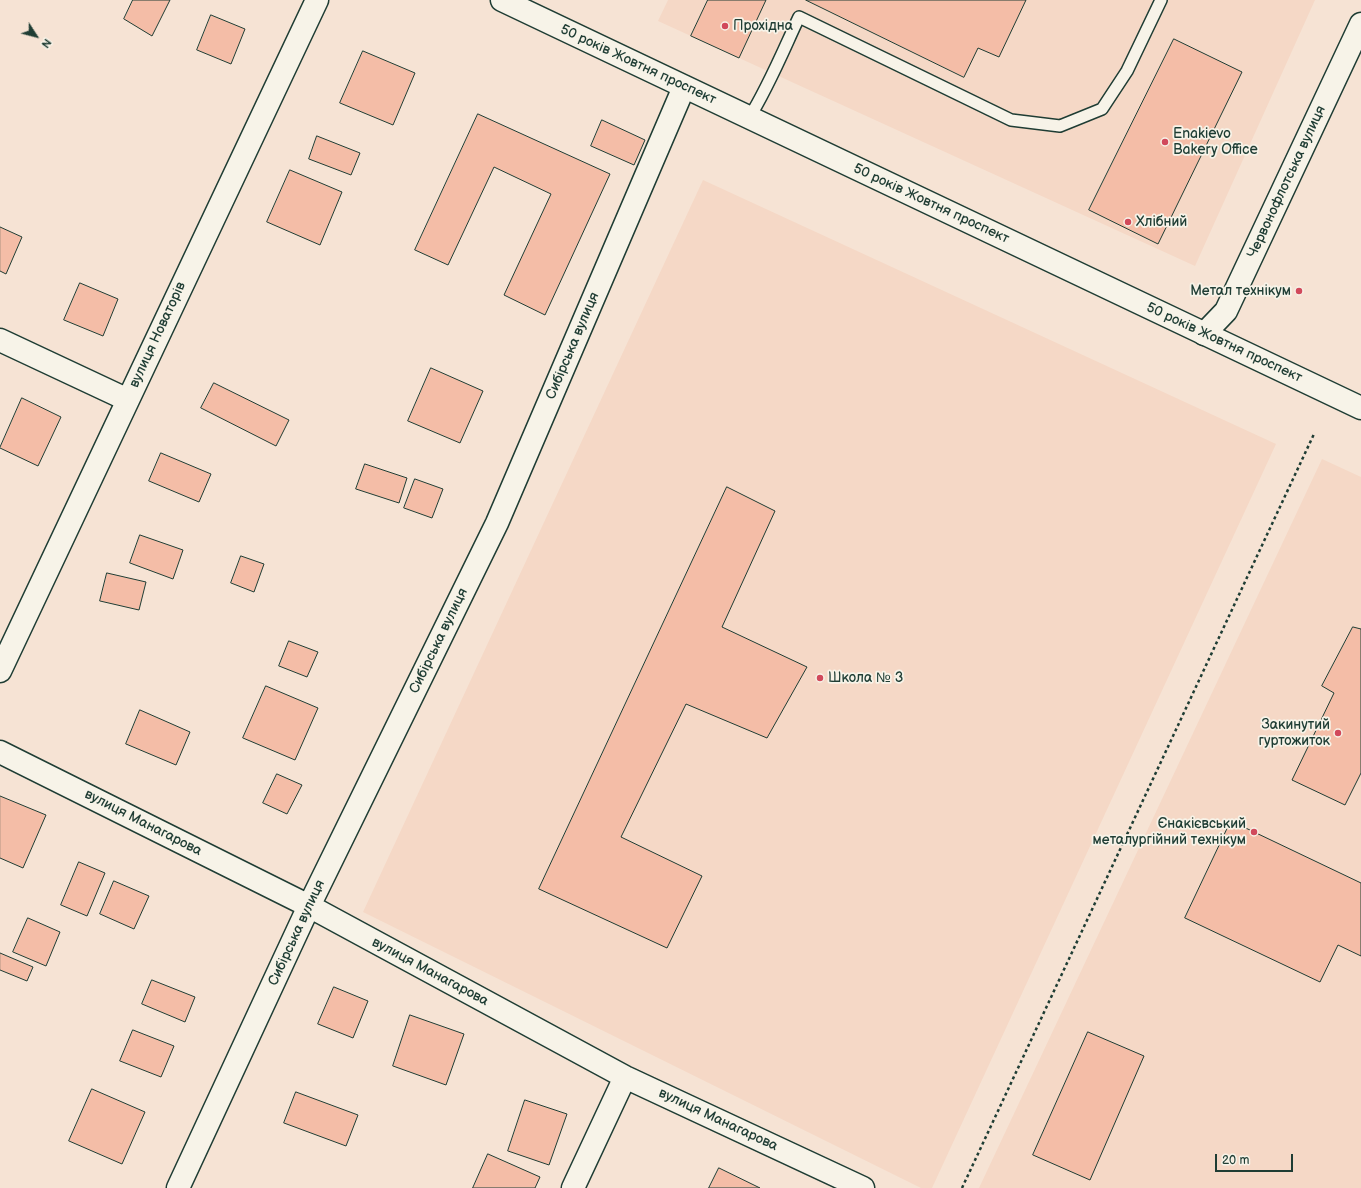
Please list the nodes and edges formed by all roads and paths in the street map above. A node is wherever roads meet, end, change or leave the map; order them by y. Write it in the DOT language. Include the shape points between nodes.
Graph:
graph roads {
  1 [pos="317,0"];
  2 [pos="502,0"];
  3 [pos="1161,0"];
  4 [pos="1361,24"];
  5 [pos="684,87"];
  6 [pos="749,118"];
  7 [pos="1204,334"];
  8 [pos="0,340"];
  9 [pos="128,400"];
  10 [pos="1361,408"];
  11 [pos="1314,434"];
  12 [pos="0,671"];
  13 [pos="0,752"];
  14 [pos="309,906"];
  15 [pos="625,1077"];
  16 [pos="178,1188"];
  17 [pos="573,1188"];
  18 [pos="863,1188"];
  19 [pos="962,1188"];
  1 -- 9 [label="street, вулиця Новаторів"];
  2 -- 5 [label="street, 50 років Жовтня проспект"];
  3 -- 6 [label="lane" via="1127,71 1102,110 1060,126 1011,120 799,17 764,94"];
  4 -- 7 [label="street, Червонофлотська вулиця" via="1226,311"];
  5 -- 6 [label="street, 50 років Жовтня проспект"];
  5 -- 14 [label="street, Сибірська вулиця" via="496,523"];
  6 -- 7 [label="street, 50 років Жовтня проспект"];
  7 -- 10 [label="street, 50 років Жовтня проспект"];
  8 -- 9 [label="street"];
  9 -- 12 [label="street, вулиця Новаторів"];
  11 -- 19 [label="path"];
  13 -- 14 [label="street, вулиця Манагарова"];
  14 -- 15 [label="street, вулиця Манагарова"];
  14 -- 16 [label="street, Сибірська вулиця"];
  15 -- 17 [label="street"];
  15 -- 18 [label="street, вулиця Манагарова"];
}
